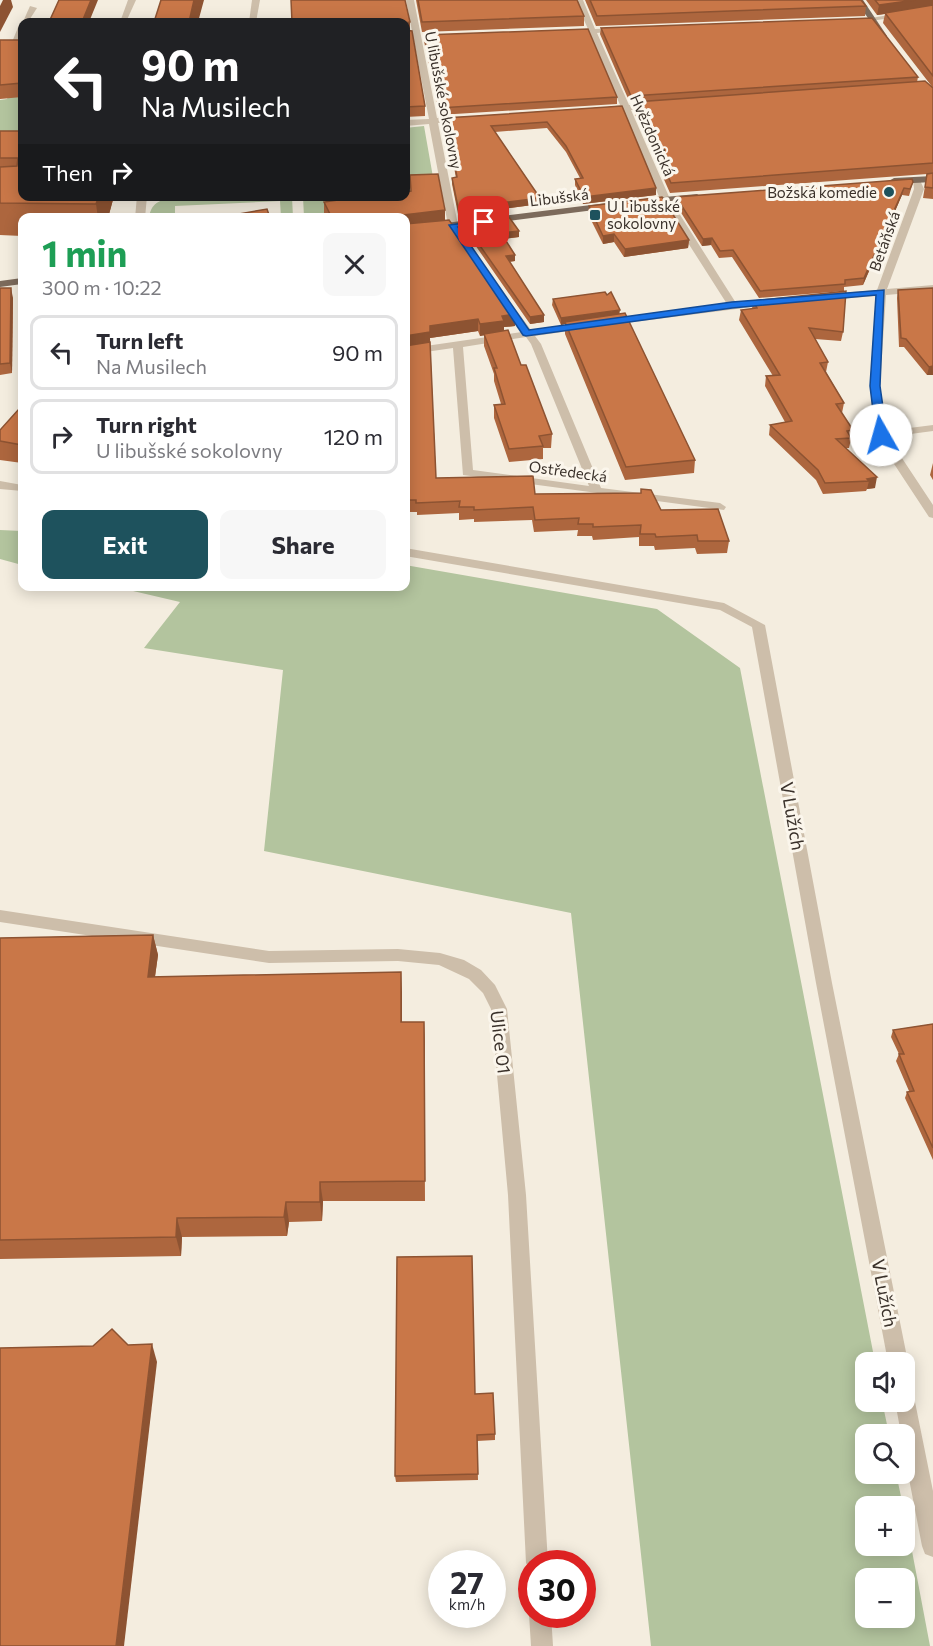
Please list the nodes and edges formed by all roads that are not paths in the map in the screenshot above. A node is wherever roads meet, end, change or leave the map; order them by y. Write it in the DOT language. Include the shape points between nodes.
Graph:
graph roads {
  1 [pos="132,0"];
  2 [pos="256,0"];
  3 [pos="410,0"];
  4 [pos="579,0"];
  5 [pos="859,0"];
  6 [pos="33,8"];
  7 [pos="933,10"];
  8 [pos="27,18"];
  9 [pos="125,18"];
  10 [pos="254,18"];
  11 [pos="873,20"];
  12 [pos="849,21"];
  13 [pos="626,30"];
  14 [pos="591,31"];
  15 [pos="556,32"];
  16 [pos="18,35"];
  17 [pos="410,37"];
  18 [pos="417,37"];
  19 [pos="429,37"];
  20 [pos="890,43"];
  21 [pos="0,45"];
  22 [pos="13,45"];
  23 [pos="18,45"];
  24 [pos="668,105"];
  25 [pos="624,108"];
  26 [pos="591,110"];
  27 [pos="478,118"];
  28 [pos="433,121"];
  29 [pos="410,123"];
  30 [pos="933,178"];
  31 [pos="916,180"];
  32 [pos="880,183"];
  33 [pos="713,195"];
  34 [pos="665,199"];
  35 [pos="631,203"];
  36 [pos="620,205"];
  37 [pos="453,225"];
  38 [pos="410,230"];
  39 [pos="466,244"];
  40 [pos="18,281"];
  41 [pos="0,284"];
  42 [pos="933,288"];
  43 [pos="881,292"];
  44 [pos="499,294"];
  45 [pos="813,298"];
  46 [pos="778,301"];
  47 [pos="732,305"];
  48 [pos="526,333"];
  49 [pos="459,345"];
  50 [pos="410,351"];
  51 [pos="933,428"];
  52 [pos="881,435"];
  53 [pos="0,485"];
  54 [pos="18,487"];
  55 [pos="597,491"];
  56 [pos="720,507"];
  57 [pos="933,514"];
  58 [pos="410,553"];
  59 [pos="0,916"];
  60 [pos="896,1352"];
  61 [pos="907,1412"];
  62 [pos="933,1546"];
  63 [pos="536,1550"];
  64 [pos="541,1628"];
  65 [pos="542,1646"];
  1 -- 9 [label="street"];
  2 -- 10 [label="street"];
  3 -- 18 [label="street, U libušské sokolovny"];
  4 -- 14 [label="street, Hvězdonická"];
  5 -- 11 [label="main road"];
  6 -- 8 [label="street"];
  7 -- 11 [label="street"];
  11 -- 12 [label="street"];
  11 -- 20 [label="main road"];
  13 -- 14 [label="street"];
  14 -- 15 [label="street"];
  14 -- 25 [label="street, Hvězdonická"];
  16 -- 22 [label="street"];
  17 -- 18 [label="street"];
  18 -- 19 [label="street"];
  18 -- 28 [label="street, U libušské sokolovny"];
  21 -- 22 [label="street"];
  22 -- 23 [label="street"];
  24 -- 25 [label="street"];
  25 -- 26 [label="street"];
  25 -- 34 [label="street, Hvězdonická"];
  27 -- 28 [label="street"];
  28 -- 29 [label="street"];
  28 -- 37 [label="street, U libušské sokolovny"];
  30 -- 31 [label="main road"];
  31 -- 32 [label="main road"];
  31 -- 43 [label="street, Betáňská" via="919,189"];
  33 -- 34 [label="main road"];
  34 -- 35 [label="main road"];
  34 -- 47 [label="street, Hvězdonická"];
  36 -- 37 [label="main road, Libušská"];
  37 -- 38 [label="main road, Libušská"];
  37 -- 39 [label="street, U libušské sokolovny"];
  40 -- 41 [label="main road"];
  42 -- 43 [label="street"];
  43 -- 45 [label="street"];
  43 -- 52 [label="street, Betáňská" via="875,386"];
  44 -- 48 [label="street"];
  46 -- 47 [label="street"];
  47 -- 48 [label="street"];
  48 -- 49 [label="street"];
  48 -- 55 [label="street" via="536,345"];
  49 -- 50 [label="street"];
  49 -- 55 [label="street, Ostředecká" via="467,473"];
  51 -- 52 [label="street"];
  52 -- 57 [label="street, Betáňská"];
  53 -- 54 [label="street"];
  55 -- 56 [label="street, Ostředecká"];
  58 -- 60 [label="street, V Lužích" via="724,607 758,625"];
  59 -- 63 [label="street, Ulice 01" via="268,957 423,956 452,962 485,982 499,1009 515,1171"];
  61 -- 62 [label="street"];
  64 -- 65 [label="street"];
}
